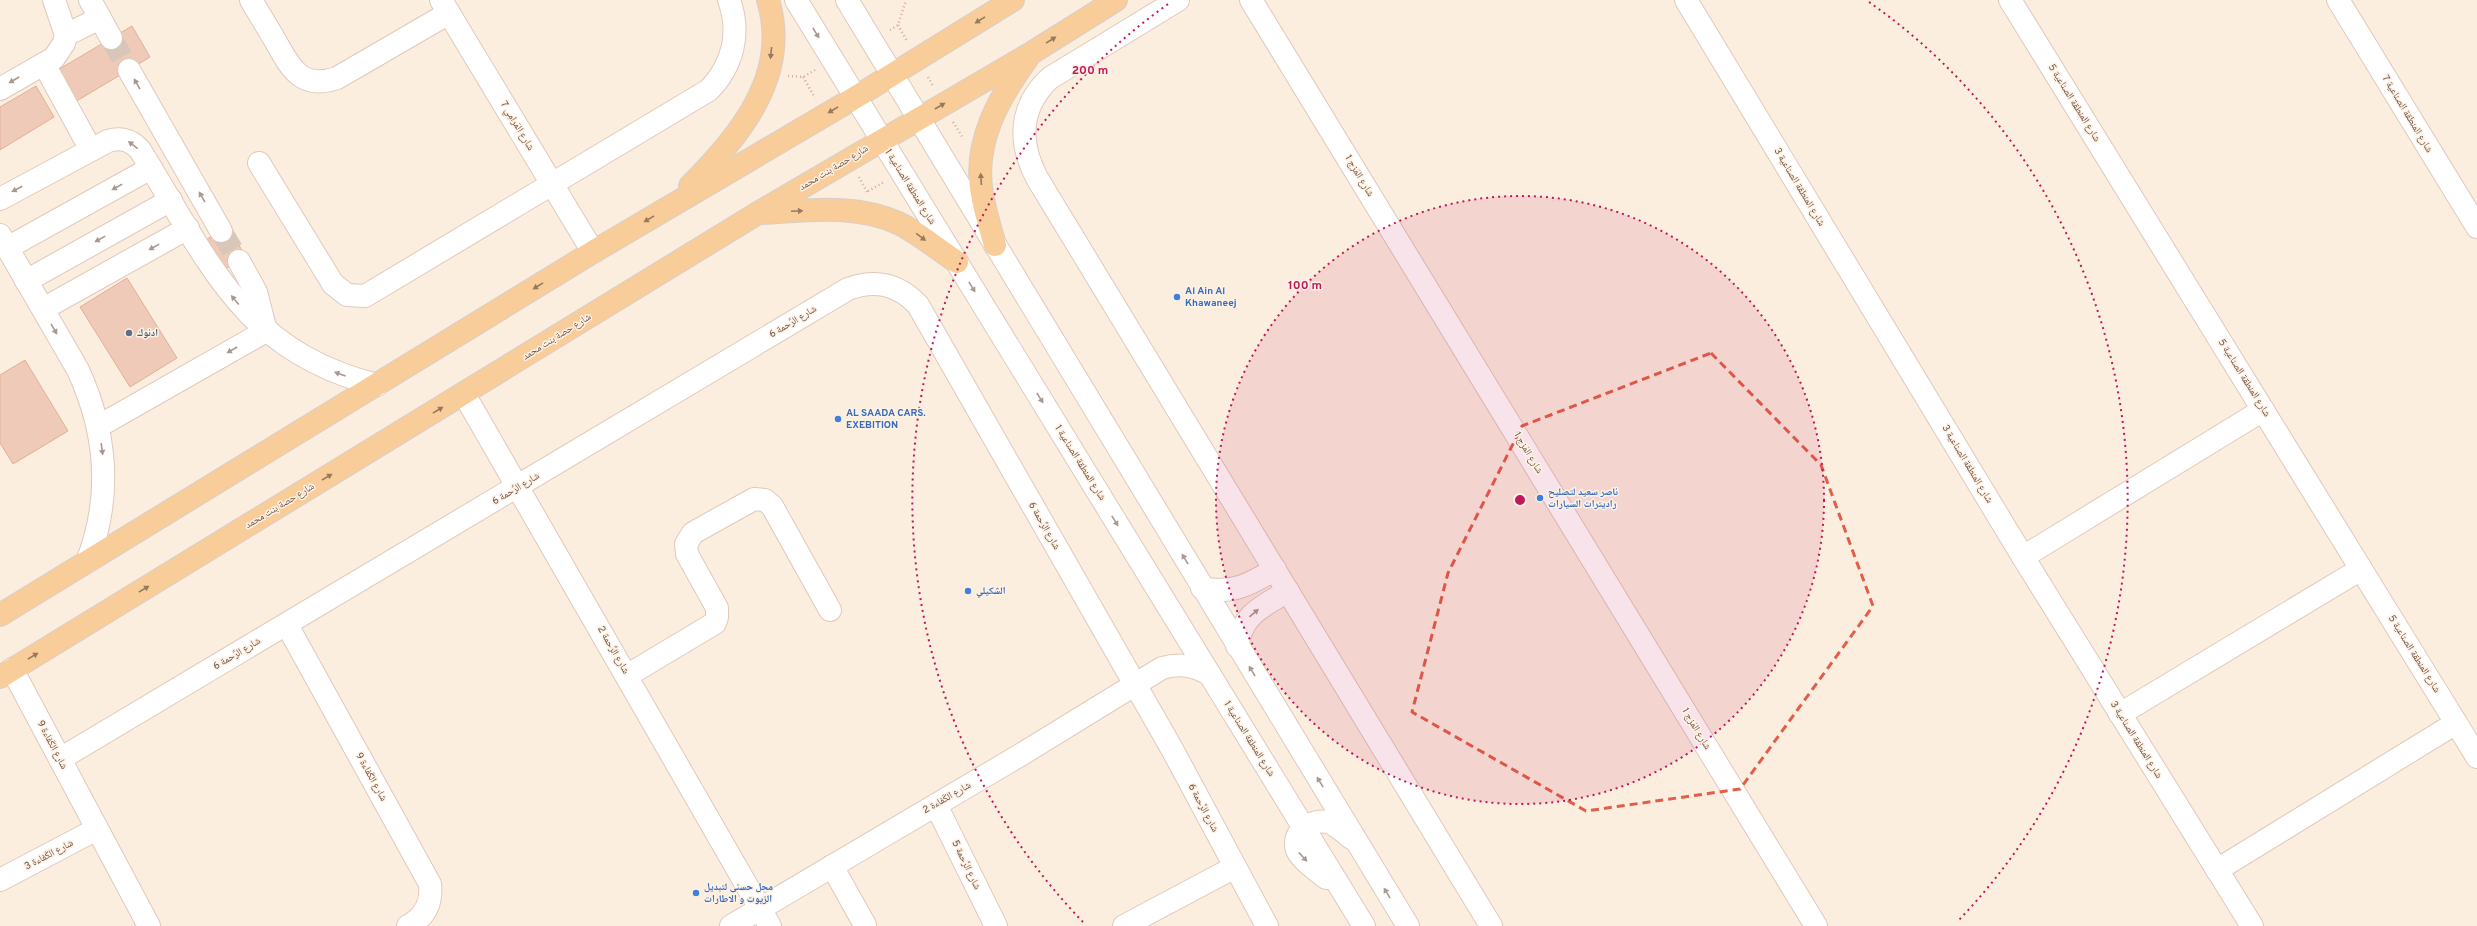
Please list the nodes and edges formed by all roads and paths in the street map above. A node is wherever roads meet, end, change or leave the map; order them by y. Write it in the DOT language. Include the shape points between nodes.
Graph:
graph roads {
  1 [pos="54,0"];
  2 [pos="251,0"];
  3 [pos="729,0"];
  4 [pos="768,0"];
  5 [pos="796,0"];
  6 [pos="847,0"];
  7 [pos="906,0"];
  8 [pos="1013,0"];
  9 [pos="1116,0"];
  10 [pos="1178,0"];
  11 [pos="1251,0"];
  12 [pos="1686,0"];
  13 [pos="2010,0"];
  14 [pos="2338,0"];
  15 [pos="445,6"];
  16 [pos="95,9"];
  17 [pos="66,35"];
  18 [pos="111,38"];
  19 [pos="1032,52"];
  20 [pos="918,59"];
  21 [pos="44,64"];
  22 [pos="129,70"];
  23 [pos="892,74"];
  24 [pos="0,89"];
  25 [pos="856,97"];
  26 [pos="943,104"];
  27 [pos="919,118"];
  28 [pos="963,139"];
  29 [pos="882,140"];
  30 [pos="91,150"];
  31 [pos="259,164"];
  32 [pos="151,168"];
  33 [pos="553,185"];
  34 [pos="0,199"];
  35 [pos="171,200"];
  36 [pos="670,207"];
  37 [pos="758,213"];
  38 [pos="2477,227"];
  39 [pos="188,228"];
  40 [pos="221,231"];
  41 [pos="4,241"];
  42 [pos="994,245"];
  43 [pos="593,252"];
  44 [pos="239,261"];
  45 [pos="957,262"];
  46 [pos="26,281"];
  47 [pos="43,309"];
  48 [pos="266,331"];
  49 [pos="377,385"];
  50 [pos="464,394"];
  51 [pos="2263,410"];
  52 [pos="99,426"];
  53 [pos="518,488"];
  54 [pos="2023,557"];
  55 [pos="87,562"];
  56 [pos="1275,569"];
  57 [pos="2361,569"];
  58 [pos="1202,588"];
  59 [pos="1288,591"];
  60 [pos="830,610"];
  61 [pos="0,615"];
  62 [pos="1178,624"];
  63 [pos="287,625"];
  64 [pos="1237,646"];
  65 [pos="1162,668"];
  66 [pos="6,673"];
  67 [pos="1209,674"];
  68 [pos="628,675"];
  69 [pos="1136,686"];
  70 [pos="2120,714"];
  71 [pos="2456,723"];
  72 [pos="2477,757"];
  73 [pos="60,759"];
  74 [pos="936,805"];
  75 [pos="1304,828"];
  76 [pos="97,829"];
  77 [pos="1357,843"];
  78 [pos="832,866"];
  79 [pos="1235,867"];
  80 [pos="2217,870"];
  81 [pos="0,880"];
  82 [pos="765,917"];
  83 [pos="149,926"];
  84 [pos="408,926"];
  85 [pos="731,926"];
  86 [pos="865,926"];
  87 [pos="996,926"];
  88 [pos="1124,926"];
  89 [pos="1267,926"];
  90 [pos="1364,926"];
  91 [pos="1408,926"];
  92 [pos="1491,926"];
  93 [pos="1816,926"];
  94 [pos="2252,926"];
  1 -- 17 [label="street"];
  2 -- 15 [label="street" via="289,65 306,79 316,82 337,78"];
  3 -- 33 [label="street" via="735,24 733,48 725,71 713,86 699,98"];
  4 -- 36 [label="main road, one-way" via="772,22 771,57 755,108 722,153"];
  5 -- 25 [label="street, شارع المنطقة الصناعية 1, one-way"];
  6 -- 23 [label="street"];
  7 -- 20 [label="path" via="898,25"];
  8 -- 20 [label="main road, one-way"];
  19 -- 9 [label="main road, شارع حصة بنت محمد, one-way"];
  10 -- 56 [label="street" via="1041,86 1025,118 1026,156"];
  11 -- 93 [label="street, شارع المَزج 1"];
  12 -- 54 [label="street, شارع المنطقة الصناعية 3"];
  13 -- 51 [label="street, شارع المنطقة الصناعية 5"];
  14 -- 38 [label="street, شارع المنطقة الصناعية 7"];
  15 -- 33 [label="street, شارع المَرامِي 7"];
  16 -- 17 [label="street"];
  16 -- 18 [label="street"];
  17 -- 21 [label="street" via="59,51"];
  19 -- 26 [label="main road, شارع حصة بنت محمد"];
  42 -- 19 [label="main road, one-way" via="980,175 984,142 998,101"];
  20 -- 23 [label="main road"];
  20 -- 26 [label="path"];
  21 -- 24 [label="street, one-way"];
  21 -- 30 [label="street"];
  40 -- 22 [label="street, one-way"];
  23 -- 25 [label="main road"];
  23 -- 27 [label="street"];
  25 -- 29 [label="street, شارع المنطقة الصناعية 1"];
  25 -- 36 [label="main road, one-way"];
  27 -- 26 [label="main road, شارع حصة بنت محمد, one-way"];
  26 -- 28 [label="path"];
  27 -- 29 [label="main road, شارع حصة بنت محمد"];
  27 -- 42 [label="street"];
  29 -- 37 [label="main road, شارع حصة بنت محمد"];
  29 -- 45 [label="street, شارع المنطقة الصناعية 1"];
  32 -- 30 [label="street, one-way" via="140,150 129,141 115,139"];
  30 -- 34 [label="street, one-way"];
  31 -- 33 [label="street" via="332,284 339,291 353,297 365,296"];
  32 -- 35 [label="street"];
  32 -- 41 [label="street, one-way"];
  33 -- 43 [label="street, شارع المَرامِي 7"];
  35 -- 39 [label="street"];
  35 -- 46 [label="street, one-way"];
  36 -- 43 [label="main road, one-way"];
  37 -- 45 [label="main road, one-way" via="840,209 879,216 915,233"];
  37 -- 50 [label="main road, شارع حصة بنت محمد"];
  39 -- 47 [label="street, one-way"];
  48 -- 39 [label="street, one-way" via="227,290"];
  41 -- 46 [label="street"];
  58 -- 42 [label="street, one-way"];
  43 -- 49 [label="main road, one-way"];
  44 -- 48 [label="street" via="256,292"];
  45 -- 62 [label="street, شارع المنطقة الصناعية 1, one-way"];
  46 -- 47 [label="street"];
  47 -- 52 [label="street, one-way" via="78,370"];
  49 -- 48 [label="street, one-way" via="313,363"];
  48 -- 52 [label="street, one-way"];
  49 -- 55 [label="main road"];
  50 -- 53 [label="street, شارع الرَّحمة 2"];
  66 -- 50 [label="main road, شارع حصة بنت محمد, one-way"];
  51 -- 54 [label="street"];
  51 -- 57 [label="street, شارع المنطقة الصناعية 5"];
  52 -- 55 [label="street, one-way" via="103,455 103,499 95,542"];
  53 -- 63 [label="street, شارع الرَّحمة 6"];
  53 -- 68 [label="street, شارع الرَّحمة 2"];
  53 -- 69 [label="street, شارع الرَّحمة 6" via="848,290 860,285 886,284 903,292 918,305"];
  54 -- 70 [label="street, شارع المنطقة الصناعية 3"];
  55 -- 61 [label="main road"];
  56 -- 58 [label="street" via="1243,587 1232,590 1212,591"];
  56 -- 59 [label="street"];
  57 -- 70 [label="street"];
  57 -- 71 [label="street, شارع المنطقة الصناعية 5"];
  58 -- 64 [label="street"];
  64 -- 59 [label="street, one-way" via="1243,626 1249,617 1257,609"];
  59 -- 92 [label="street"];
  60 -- 68 [label="street" via="772,506 765,500 754,499 693,533 686,544 686,554 717,608 715,623"];
  62 -- 65 [label="street, شارع الكَفاءة 2" via="1174,647"];
  62 -- 67 [label="street, شارع المنطقة الصناعية 1"];
  63 -- 73 [label="street, شارع الرَّحمة 6"];
  63 -- 84 [label="street, شارع الكَفاءة 9" via="430,884 428,907 423,916"];
  77 -- 64 [label="street, one-way"];
  65 -- 67 [label="street, شارع الكَفاءة 2" via="1182,665 1201,669"];
  65 -- 69 [label="street, شارع الكَفاءة 2"];
  66 -- 73 [label="street, شارع الكَفاءة 9"];
  67 -- 75 [label="street, شارع المنطقة الصناعية 1"];
  68 -- 82 [label="street, شارع الرَّحمة 2"];
  69 -- 74 [label="street, شارع الكَفاءة 2"];
  69 -- 79 [label="street, شارع الرَّحمة 6"];
  70 -- 80 [label="street, شارع المنطقة الصناعية 3"];
  71 -- 72 [label="street, شارع المنطقة الصناعية 5"];
  71 -- 80 [label="street"];
  73 -- 76 [label="street, شارع الكَفاءة 9"];
  74 -- 78 [label="street, شارع الكَفاءة 2"];
  74 -- 87 [label="street, شارع الرَّحمة 5"];
  75 -- 77 [label="street" via="1316,822 1329,823"];
  75 -- 90 [label="street, شارع المنطقة الصناعية 1, one-way"];
  76 -- 81 [label="street, شارع الكَفاءة 3"];
  76 -- 83 [label="street, شارع الكَفاءة 9"];
  91 -- 77 [label="street, one-way"];
  78 -- 82 [label="street, شارع الكَفاءة 2"];
  78 -- 86 [label="street"];
  79 -- 88 [label="street"];
  79 -- 89 [label="street, شارع الرَّحمة 6"];
  80 -- 94 [label="street, شارع المنطقة الصناعية 3"];
  82 -- 85 [label="street, شارع الكَفاءة 2"];
}
